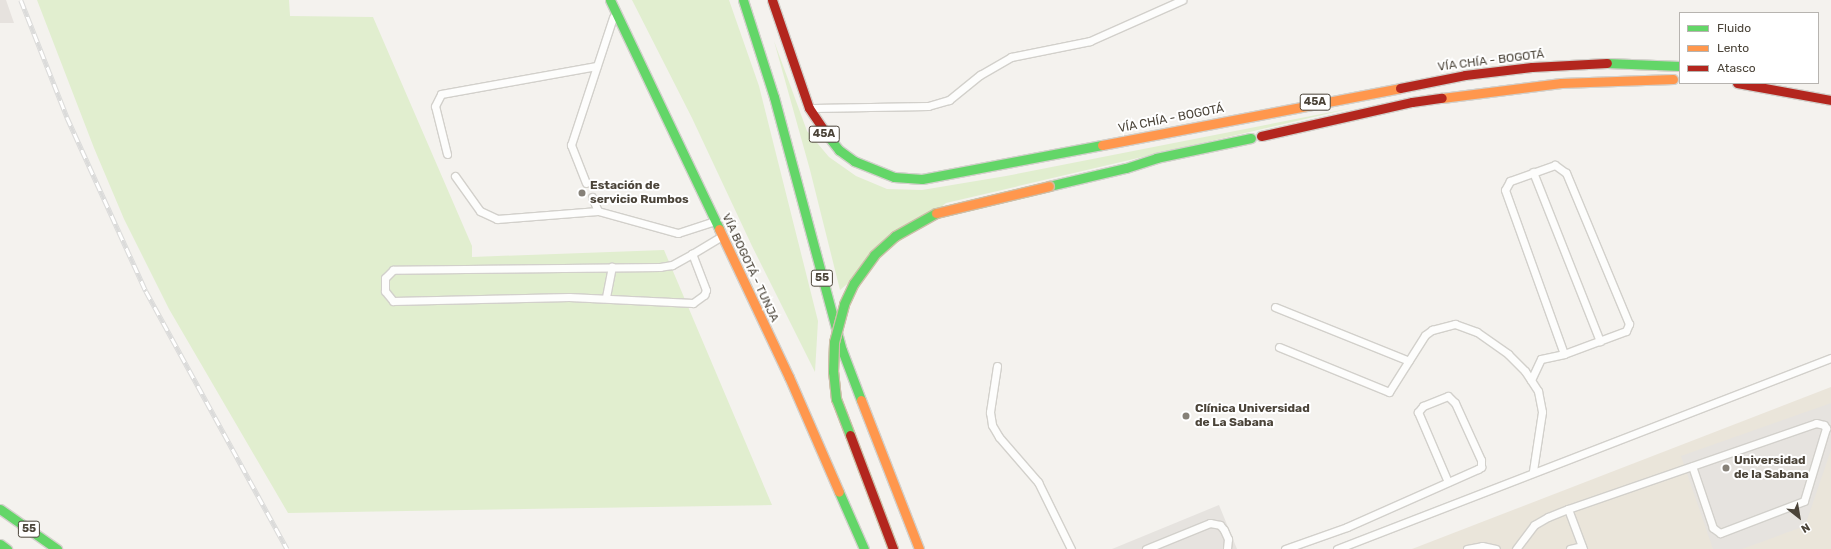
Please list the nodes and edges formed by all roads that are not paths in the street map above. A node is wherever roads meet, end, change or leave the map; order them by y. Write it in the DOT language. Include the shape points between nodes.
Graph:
graph roads {
  1 [pos="610,0"];
  2 [pos="743,0"];
  3 [pos="772,0"];
  4 [pos="1182,0"];
  5 [pos="615,11"];
  6 [pos="597,66"];
  7 [pos="1679,66"];
  8 [pos="1679,79"];
  9 [pos="1743,84"];
  10 [pos="1455,98"];
  11 [pos="1831,100"];
  12 [pos="809,108"];
  13 [pos="447,154"];
  14 [pos="1126,168"];
  15 [pos="1532,172"];
  16 [pos="455,176"];
  17 [pos="586,183"];
  18 [pos="592,197"];
  19 [pos="598,211"];
  20 [pos="714,221"];
  21 [pos="722,235"];
  22 [pos="692,254"];
  23 [pos="612,267"];
  24 [pos="606,298"];
  25 [pos="1275,307"];
  26 [pos="1600,341"];
  27 [pos="1279,347"];
  28 [pos="1564,354"];
  29 [pos="1831,358"];
  30 [pos="1409,361"];
  31 [pos="997,366"];
  32 [pos="1531,380"];
  33 [pos="1692,466"];
  34 [pos="1533,471"];
  35 [pos="1448,482"];
  36 [pos="0,509"];
  37 [pos="1568,509"];
  38 [pos="0,544"];
  39 [pos="1582,548"];
  40 [pos="7,549"];
  41 [pos="57,549"];
  42 [pos="864,549"];
  43 [pos="893,549"];
  44 [pos="919,549"];
  45 [pos="1071,549"];
  46 [pos="1146,549"];
  47 [pos="1227,549"];
  48 [pos="1285,549"];
  49 [pos="1337,549"];
  50 [pos="1467,549"];
  51 [pos="1496,549"];
  52 [pos="1516,549"];
  53 [pos="1570,549"];
  1 -- 5 [label="main road, VÍA BOGOTÁ - TUNJA"];
  2 -- 44 [label="main road, 55" via="774,97 842,350"];
  3 -- 12 [label="main road, VÍA CHÍA - BOGOTÁ / 45A"];
  4 -- 12 [label="lane" via="1090,41 1011,57 980,75 949,100 928,106"];
  5 -- 6 [label="lane"];
  5 -- 20 [label="main road, VÍA BOGOTÁ - TUNJA"];
  6 -- 13 [label="lane" via="441,94 435,106"];
  6 -- 17 [label="lane" via="571,145"];
  7 -- 12 [label="main road, VÍA CHÍA - BOGOTÁ / 45A" via="1601,63 1532,67 1465,75 922,179 894,177 854,161 827,138"];
  8 -- 10 [label="main road" via="1561,83"];
  9 -- 11 [label="main road"];
  10 -- 10 [label="main road" via="1262,137 1412,102"];
  14 -- 14 [label="main road" via="1158,166 1251,139 1156,158"];
  14 -- 43 [label="main road, bridge" via="947,209 924,218 895,236 874,255 854,283 844,304 834,342 833,372 836,399"];
  15 -- 26 [label="lane"];
  15 -- 26 [label="lane" via="1555,166 1566,173 1628,319 1626,331"];
  15 -- 28 [label="lane" via="1510,181 1505,190"];
  16 -- 19 [label="lane" via="476,206 491,218"];
  18 -- 19 [label="lane"];
  19 -- 20 [label="lane" via="678,233"];
  20 -- 21 [label="main road, VÍA BOGOTÁ - TUNJA"];
  21 -- 22 [label="lane"];
  21 -- 42 [label="main road, VÍA BOGOTÁ - TUNJA" via="789,377"];
  22 -- 23 [label="lane" via="672,265 660,267"];
  22 -- 24 [label="lane" via="706,290 704,296 693,303 635,302"];
  23 -- 24 [label="lane"];
  23 -- 24 [label="lane" via="393,270 387,275 385,285 387,295 394,301"];
  25 -- 30 [label="lane"];
  26 -- 28 [label="lane"];
  27 -- 30 [label="lane" via="1388,392"];
  28 -- 32 [label="lane" via="1541,359"];
  29 -- 34 [label="lane"];
  30 -- 32 [label="lane" via="1425,335 1440,326 1455,324 1477,332 1497,345"];
  31 -- 45 [label="lane" via="990,412 992,425 999,437 1038,482"];
  32 -- 34 [label="lane" via="1538,391 1542,412"];
  33 -- 33 [label="lane" via="1816,423 1826,428 1804,501 1720,533 1713,528"];
  33 -- 37 [label="lane"];
  34 -- 49 [label="lane"];
  35 -- 35 [label="lane" via="1418,412 1423,406 1448,396 1456,403 1482,464 1478,469"];
  35 -- 48 [label="lane" via="1347,527"];
  36 -- 41 [label="main road, 55"];
  37 -- 39 [label="lane"];
  37 -- 52 [label="lane" via="1534,525"];
  38 -- 40 [label="main road"];
  39 -- 53 [label="lane"];
  46 -- 47 [label="lane" via="1210,523 1220,525 1224,530 1228,539"];
  50 -- 51 [label="lane" via="1482,546"];
}
